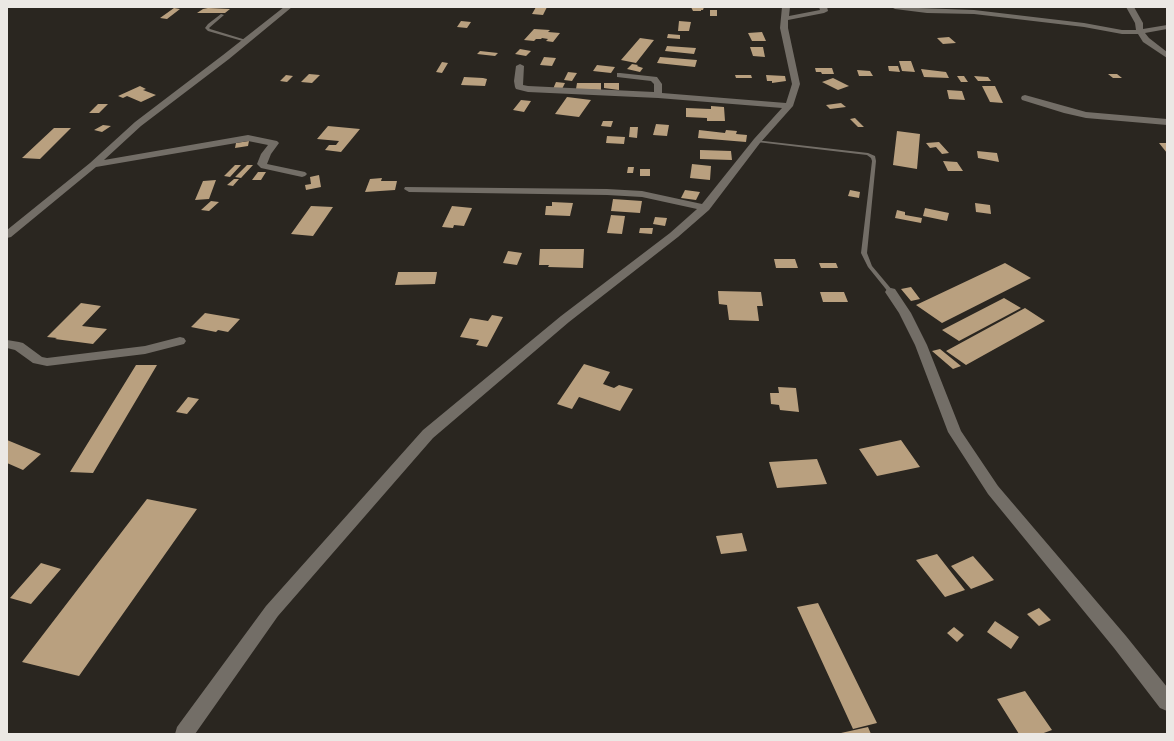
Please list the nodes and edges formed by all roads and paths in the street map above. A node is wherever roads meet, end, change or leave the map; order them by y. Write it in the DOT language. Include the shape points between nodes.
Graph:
graph roads {
  1 [pos="288,7"];
  2 [pos="823,7"];
  3 [pos="895,7"];
  4 [pos="1130,7"];
  5 [pos="785,13"];
  6 [pos="222,15"];
  7 [pos="1167,28"];
  8 [pos="1140,32"];
  9 [pos="245,41"];
  10 [pos="1167,56"];
  11 [pos="520,66"];
  12 [pos="620,75"];
  13 [pos="658,95"];
  14 [pos="1025,98"];
  15 [pos="789,106"];
  16 [pos="1167,122"];
  17 [pos="757,141"];
  18 [pos="93,165"];
  19 [pos="302,174"];
  20 [pos="409,189"];
  21 [pos="705,208"];
  22 [pos="7,235"];
  23 [pos="891,292"];
  24 [pos="180,341"];
  25 [pos="7,344"];
  26 [pos="1167,702"];
  27 [pos="184,734"];
  1 -- 9 [label="street"];
  2 -- 5 [label="street" via="824,11"];
  3 -- 8 [label="street" via="974,12 1122,32"];
  4 -- 8 [label="street" via="1139,23"];
  5 -- 15 [label="street" via="784,28 796,84"];
  6 -- 9 [label="lane" via="209,24 209,30"];
  7 -- 8 [label="street"];
  8 -- 10 [label="street"];
  9 -- 18 [label="street" via="138,124"];
  11 -- 13 [label="street" via="519,87 528,89"];
  12 -- 13 [label="street" via="654,79 658,84"];
  13 -- 15 [label="street"];
  14 -- 16 [label="street" via="1086,115"];
  15 -- 17 [label="street"];
  17 -- 21 [label="street"];
  17 -- 23 [label="lane" via="868,154 873,157 864,253 870,266"];
  18 -- 19 [label="street" via="248,138 274,143 266,154 262,164 264,166"];
  18 -- 22 [label="street"];
  20 -- 21 [label="street" via="642,194"];
  21 -- 27 [label="street" via="565,319 428,434 272,611"];
  23 -- 26 [label="street" via="921,345 955,432 993,490"];
  24 -- 25 [label="street" via="145,350 47,362 38,360 18,346"];
}
